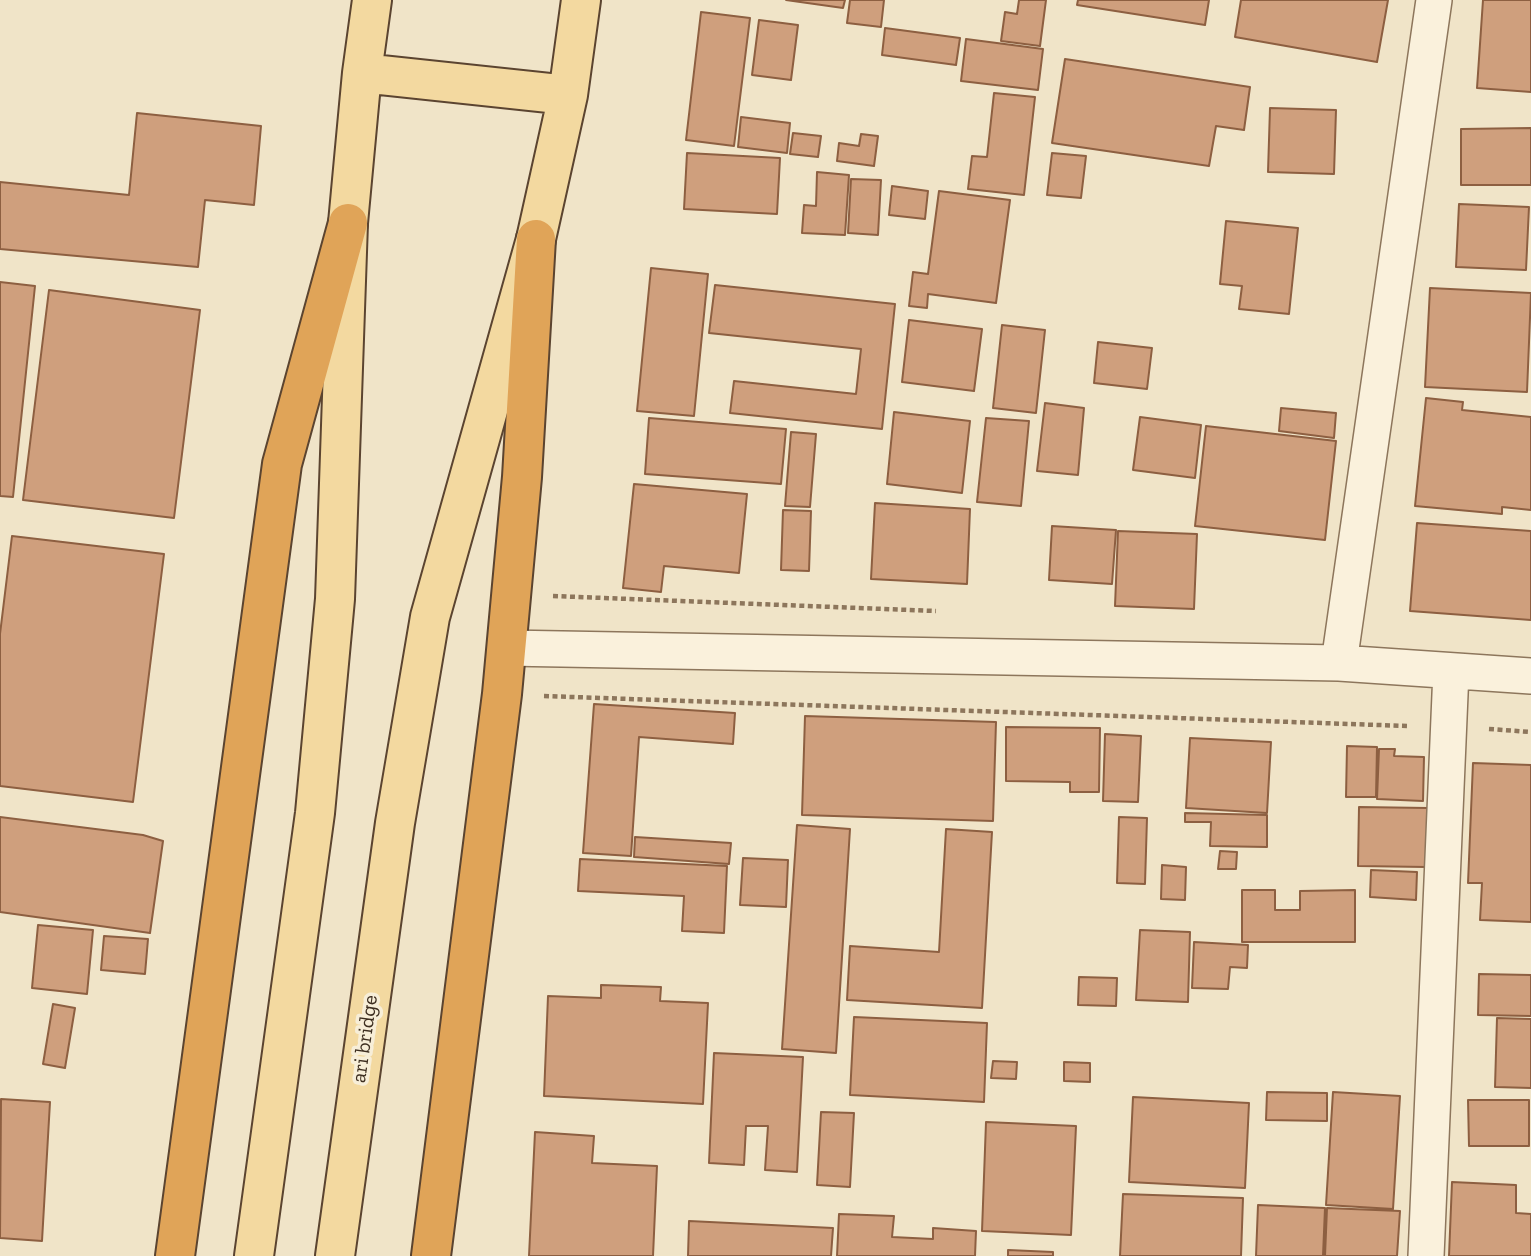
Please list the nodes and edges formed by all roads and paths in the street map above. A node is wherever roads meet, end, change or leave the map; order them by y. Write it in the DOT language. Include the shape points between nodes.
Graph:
graph roads {
  1 [pos="372,0"];
  2 [pos="580,0"];
  3 [pos="1434,0"];
  4 [pos="362,73"];
  5 [pos="568,95"];
  6 [pos="348,223"];
  7 [pos="536,239"];
  8 [pos="510,594"];
  9 [pos="941,611"];
  10 [pos="506,648"];
  11 [pos="1339,663"];
  12 [pos="1451,671"];
  13 [pos="1531,676"];
  14 [pos="502,694"];
  15 [pos="1448,727"];
  16 [pos="1531,732"];
  17 [pos="175,1256"];
  18 [pos="254,1256"];
  19 [pos="335,1256"];
  20 [pos="430,1256"];
  21 [pos="1426,1256"];
  1 -- 4 [label="main road"];
  2 -- 5 [label="main road, ari bridge"];
  3 -- 11 [label="street"];
  4 -- 5 [label="main road"];
  4 -- 6 [label="main road"];
  5 -- 7 [label="main road, ari bridge"];
  6 -- 17 [label="highway" via="282,464"];
  6 -- 18 [label="main road" via="335,599 315,813"];
  7 -- 8 [label="highway"];
  7 -- 19 [label="main road, ari bridge" via="430,617 395,823"];
  8 -- 9 [label="path"];
  8 -- 10 [label="highway"];
  10 -- 11 [label="street"];
  10 -- 14 [label="highway"];
  11 -- 12 [label="street"];
  12 -- 13 [label="street"];
  12 -- 15 [label="street"];
  14 -- 15 [label="path"];
  14 -- 20 [label="highway"];
  15 -- 16 [label="path"];
  15 -- 21 [label="street"];
}
